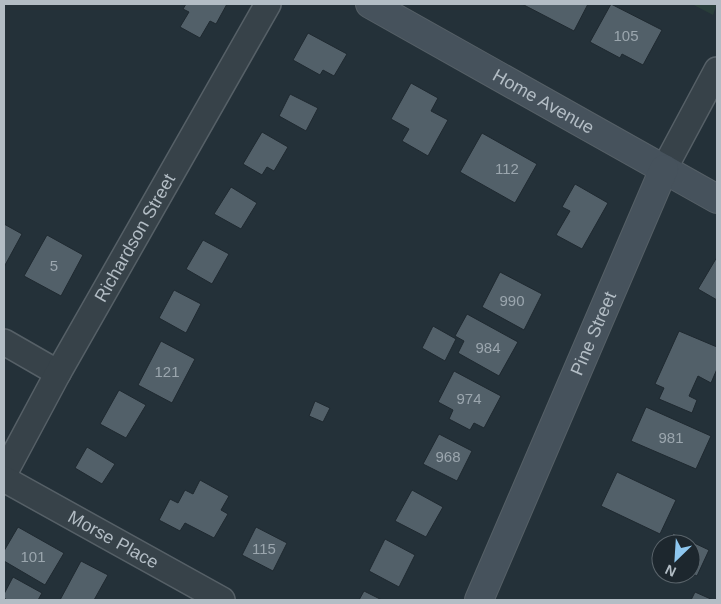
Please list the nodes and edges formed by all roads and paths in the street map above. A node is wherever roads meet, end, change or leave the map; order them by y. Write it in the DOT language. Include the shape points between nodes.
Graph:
graph roads {
  1 [pos="268,4"];
  2 [pos="370,4"];
  3 [pos="717,70"];
  4 [pos="664,169"];
  5 [pos="717,199"];
  6 [pos="4,342"];
  7 [pos="58,373"];
  8 [pos="4,474"];
  9 [pos="4,479"];
  10 [pos="222,600"];
  11 [pos="479,600"];
  1 -- 7 [label="street, Richardson Street"];
  2 -- 4 [label="main road, Home Avenue"];
  3 -- 4 [label="street, Pine Street"];
  4 -- 5 [label="main road, Home Avenue"];
  4 -- 11 [label="main road, Pine Street"];
  6 -- 7 [label="street"];
  7 -- 8 [label="street, Richardson Street"];
  9 -- 10 [label="street, Morse Place"];
}
